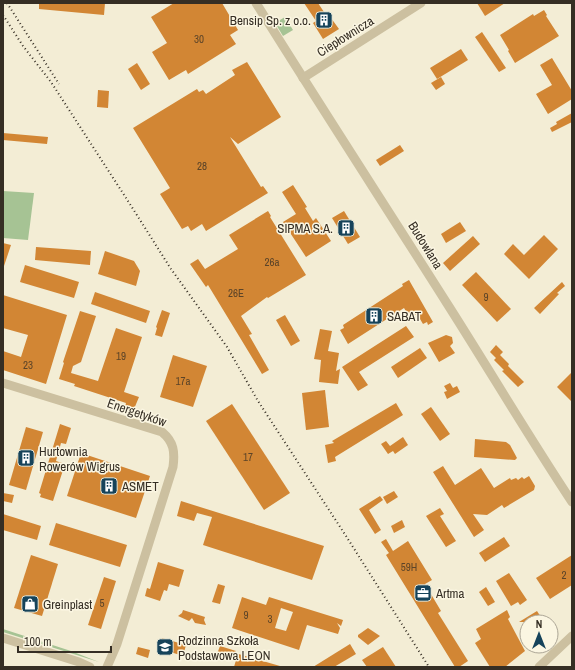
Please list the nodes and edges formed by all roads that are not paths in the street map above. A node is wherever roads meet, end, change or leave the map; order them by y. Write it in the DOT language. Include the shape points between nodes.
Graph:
graph roads {
  1 [pos="256,3"];
  2 [pos="421,3"];
  3 [pos="303,78"];
  4 [pos="3,383"];
  5 [pos="572,502"];
  6 [pos="572,636"];
  7 [pos="3,638"];
  8 [pos="90,667"];
  9 [pos="107,667"];
  10 [pos="540,667"];
  1 -- 3 [label="street, Budowlana"];
  2 -- 3 [label="street, Ciepłownicza"];
  3 -- 5 [label="street, Budowlana"];
  4 -- 9 [label="street, Energetyków" via="162,432 170,438 175,456 173,467 117,644"];
  6 -- 10 [label="street"];
  7 -- 8 [label="street"];
}
